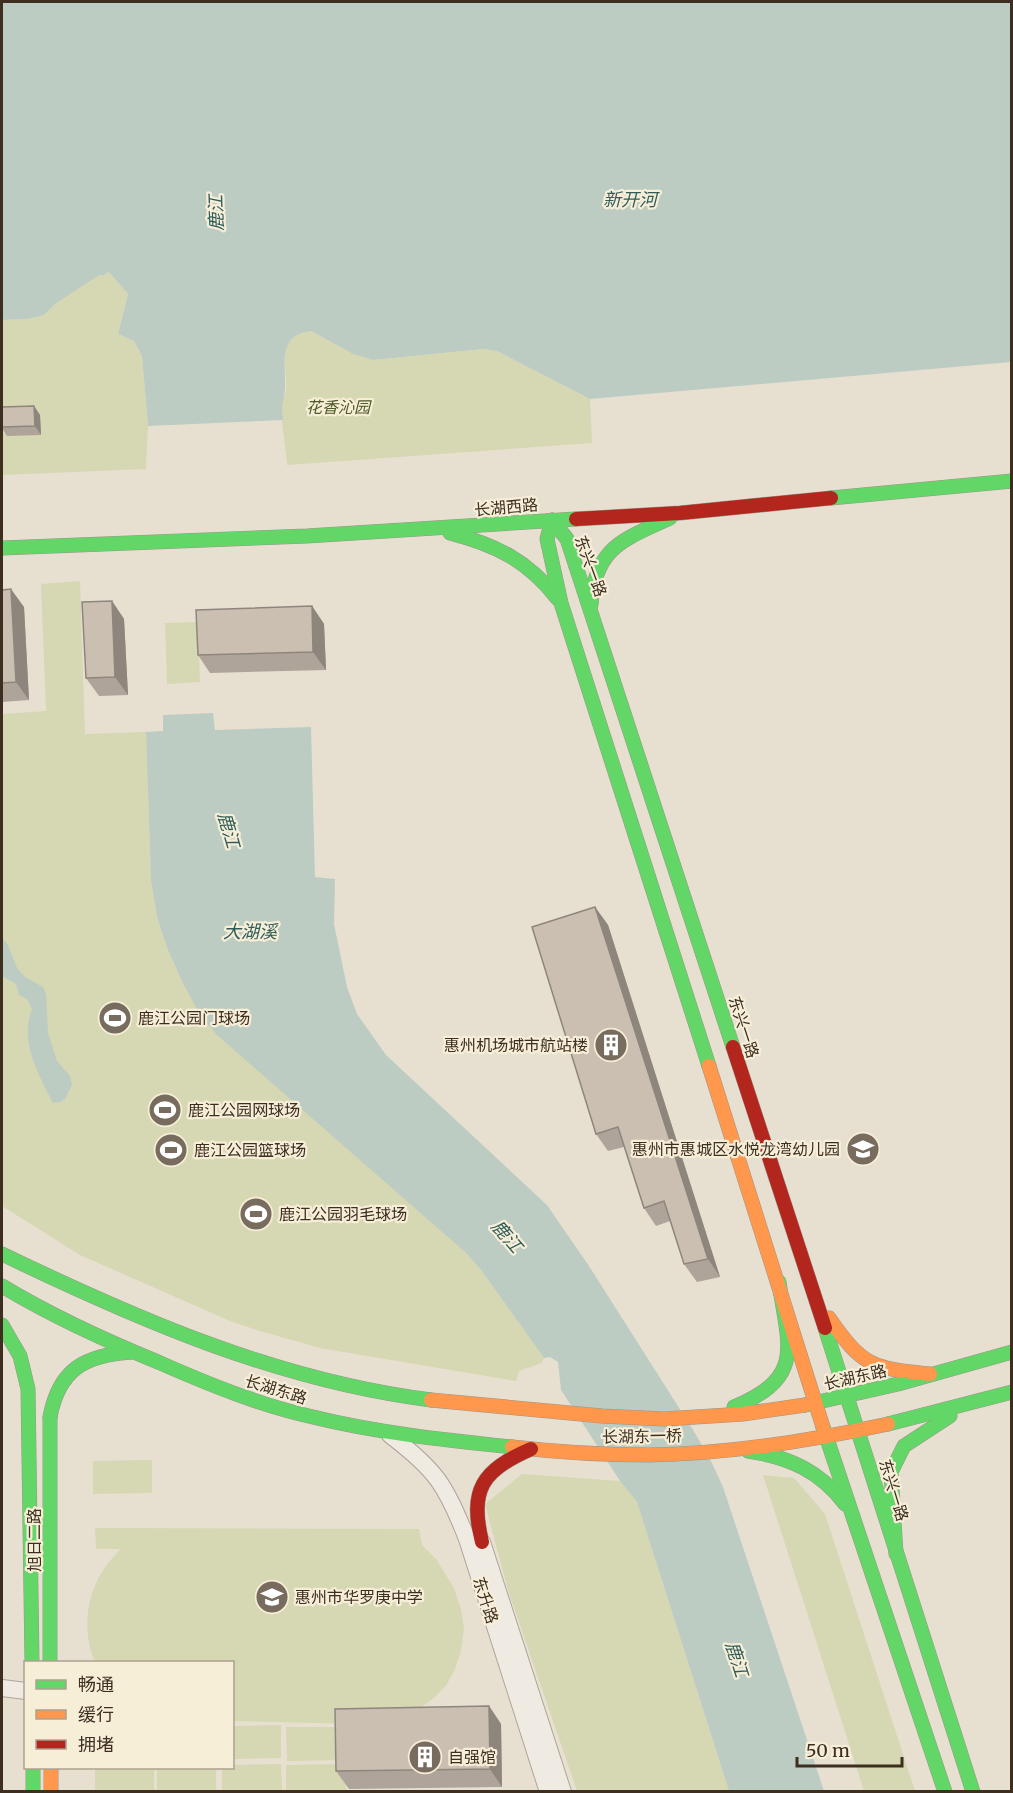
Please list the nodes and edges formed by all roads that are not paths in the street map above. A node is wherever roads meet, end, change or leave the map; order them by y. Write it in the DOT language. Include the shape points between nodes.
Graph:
graph roads {
  1 [pos="1011,482"];
  2 [pos="680,513"];
  3 [pos="552,520"];
  4 [pos="437,529"];
  5 [pos="2,548"];
  6 [pos="561,603"];
  7 [pos="592,616"];
  8 [pos="2,1241"];
  9 [pos="2,1254"];
  10 [pos="779,1282"];
  11 [pos="65,1285"];
  12 [pos="2,1286"];
  13 [pos="816,1299"];
  14 [pos="2,1325"];
  15 [pos="132,1352"];
  16 [pos="1011,1352"];
  17 [pos="938,1374"];
  18 [pos="1011,1392"];
  19 [pos="847,1397"];
  20 [pos="817,1403"];
  21 [pos="968,1405"];
  22 [pos="546,1412"];
  23 [pos="703,1418"];
  24 [pos="858,1429"];
  25 [pos="386,1432"];
  26 [pos="826,1435"];
  27 [pos="531,1449"];
  28 [pos="723,1449"];
  29 [pos="561,1452"];
  30 [pos="854,1517"];
  31 [pos="482,1542"];
  32 [pos="896,1554"];
  33 [pos="32,1661"];
  34 [pos="50,1661"];
  35 [pos="2,1688"];
  36 [pos="24,1691"];
  37 [pos="33,1769"];
  38 [pos="51,1769"];
  39 [pos="33,1791"];
  40 [pos="51,1791"];
  41 [pos="548,1791"];
  42 [pos="563,1791"];
  43 [pos="945,1791"];
  44 [pos="973,1791"];
  1 -- 2 [label="street, 长湖西路"];
  2 -- 3 [label="street, 长湖西路"];
  2 -- 7 [label="street" via="609,551 597,567 591,587"];
  3 -- 4 [label="street, 长湖西路"];
  3 -- 6 [label="street, 东兴一路" via="547,539"];
  3 -- 7 [label="street, 东兴一路" via="567,539"];
  4 -- 5 [label="street, 长湖西路"];
  4 -- 6 [label="street" via="512,554 535,572"];
  6 -- 10 [label="street, 东兴一路"];
  7 -- 13 [label="street, 东兴一路"];
  8 -- 11 [label="street, 长湖东路"];
  9 -- 11 [label="street, 长湖东路"];
  10 -- 20 [label="street, 东兴一路"];
  10 -- 23 [label="street" via="788,1352 781,1377 755,1398"];
  11 -- 22 [label="street, 长湖东路" via="240,1357 308,1378 435,1401"];
  12 -- 15 [label="street, 长湖东路" via="84,1331"];
  13 -- 17 [label="street" via="852,1350 864,1360 891,1370"];
  13 -- 19 [label="street, 东兴一路"];
  14 -- 33 [label="street, 旭日二路" via="23,1365 29,1396"];
  15 -- 25 [label="street, 长湖东路" via="264,1404"];
  15 -- 34 [label="street, 旭日二路" via="94,1358 73,1368 58,1388 50,1417"];
  16 -- 17 [label="street, 长湖东路"];
  17 -- 19 [label="street, 长湖东路"];
  18 -- 21 [label="street"];
  19 -- 20 [label="street, 长湖东路"];
  19 -- 24 [label="street, 东兴一路"];
  20 -- 23 [label="street, 长湖东路"];
  20 -- 26 [label="street, 东兴一路"];
  21 -- 24 [label="street"];
  21 -- 32 [label="street" via="904,1446 891,1472"];
  22 -- 23 [label="street, 长湖东一桥"];
  24 -- 26 [label="street"];
  24 -- 32 [label="street, 东兴一路"];
  25 -- 27 [label="street, 长湖东路"];
  25 -- 41 [label="street, 东升路" via="425,1463 449,1496 467,1539"];
  26 -- 28 [label="street"];
  26 -- 30 [label="street, 东兴一路"];
  27 -- 29 [label="street, 长湖东路"];
  27 -- 31 [label="street" via="503,1464 480,1488 476,1510"];
  28 -- 29 [label="street, 长湖东一桥" via="651,1455"];
  28 -- 30 [label="street" via="768,1454 807,1467 832,1487"];
  30 -- 43 [label="street, 东兴一路"];
  31 -- 42 [label="street, 东升路"];
  32 -- 44 [label="street, 东兴一路"];
  35 -- 36 [label="street"];
  37 -- 39 [label="street"];
  38 -- 40 [label="street"];
}
